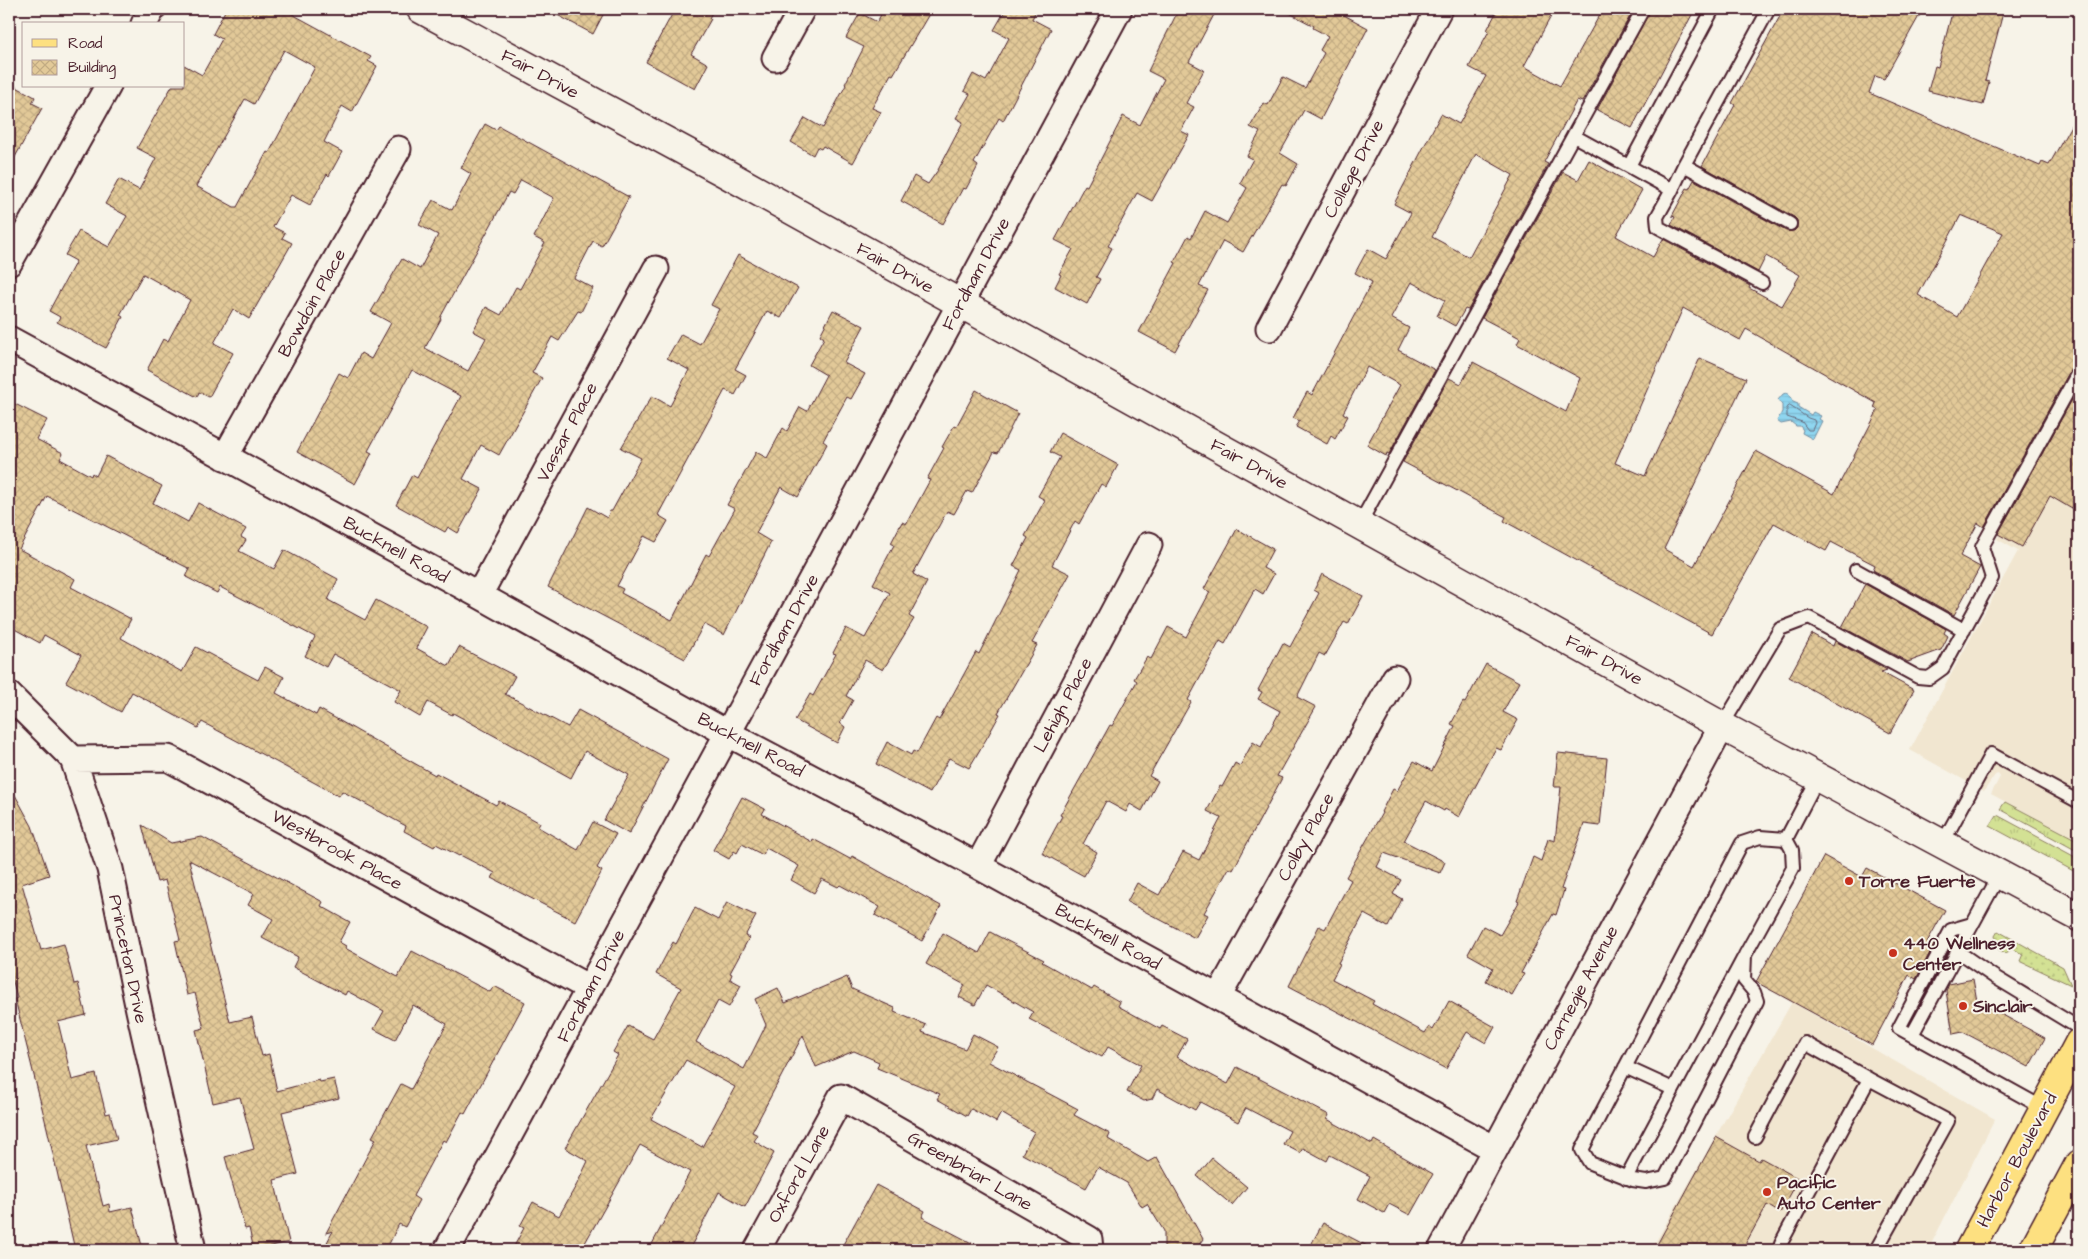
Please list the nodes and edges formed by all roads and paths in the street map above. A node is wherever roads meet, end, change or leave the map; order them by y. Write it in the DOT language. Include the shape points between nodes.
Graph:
graph roads {
  1 [pos="152,9"];
  2 [pos="421,9"];
  3 [pos="802,9"];
  4 [pos="1119,9"];
  5 [pos="1643,9"];
  6 [pos="1713,9"];
  7 [pos="1768,9"];
  8 [pos="1430,12"];
  9 [pos="145,22"];
  10 [pos="775,58"];
  11 [pos="107,88"];
  12 [pos="1574,136"];
  13 [pos="398,149"];
  14 [pos="1684,165"];
  15 [pos="1629,166"];
  16 [pos="1672,190"];
  17 [pos="1790,224"];
  18 [pos="9,263"];
  19 [pos="656,269"];
  20 [pos="1762,283"];
  21 [pos="960,304"];
  22 [pos="1269,328"];
  23 [pos="9,340"];
  24 [pos="2079,371"];
  25 [pos="225,457"];
  26 [pos="1359,525"];
  27 [pos="1149,545"];
  28 [pos="1856,570"];
  29 [pos="479,595"];
  30 [pos="1964,630"];
  31 [pos="1395,678"];
  32 [pos="9,695"];
  33 [pos="1722,726"];
  34 [pos="727,733"];
  35 [pos="73,759"];
  36 [pos="1818,778"];
  37 [pos="2079,802"];
  38 [pos="1786,839"];
  39 [pos="1942,844"];
  40 [pos="978,866"];
  41 [pos="2000,874"];
  42 [pos="2079,916"];
  43 [pos="1972,924"];
  44 [pos="1957,951"];
  45 [pos="1745,955"];
  46 [pos="589,988"];
  47 [pos="1218,996"];
  48 [pos="2079,1028"];
  49 [pos="1912,1035"];
  50 [pos="2079,1043"];
  51 [pos="1625,1067"];
  52 [pos="1870,1079"];
  53 [pos="1673,1089"];
  54 [pos="841,1097"];
  55 [pos="2045,1109"];
  56 [pos="1755,1137"];
  57 [pos="1495,1149"];
  58 [pos="2079,1164"];
  59 [pos="1626,1178"];
  60 [pos="193,1250"];
  61 [pos="447,1250"];
  62 [pos="757,1250"];
  63 [pos="1090,1250"];
  64 [pos="1441,1250"];
  65 [pos="1780,1250"];
  66 [pos="1876,1250"];
  67 [pos="1969,1250"];
  68 [pos="2033,1250"];
  1 -- 9 [label="street"];
  2 -- 21 [label="main road, Fair Drive"];
  3 -- 10 [label="street"];
  4 -- 21 [label="street, Fordham Drive"];
  5 -- 12 [label="lane"];
  6 -- 15 [label="lane"];
  7 -- 14 [label="lane"];
  8 -- 22 [label="street, College Drive"];
  11 -- 18 [label="street"];
  12 -- 15 [label="lane"];
  12 -- 26 [label="lane"];
  13 -- 25 [label="street, Bowdoin Place"];
  14 -- 16 [label="lane"];
  14 -- 17 [label="lane"];
  15 -- 16 [label="lane"];
  16 -- 20 [label="lane" via="1657,217 1658,227"];
  19 -- 29 [label="street, Vassar Place"];
  21 -- 26 [label="main road, Fair Drive"];
  21 -- 34 [label="street, Fordham Drive"];
  23 -- 25 [label="street, Bucknell Road"];
  24 -- 30 [label="lane" via="1982,547 1992,578"];
  25 -- 29 [label="street, Bucknell Road"];
  26 -- 33 [label="main road, Fair Drive"];
  27 -- 40 [label="street, Lehigh Place"];
  28 -- 30 [label="lane"];
  29 -- 34 [label="street, Bucknell Road"];
  30 -- 33 [label="lane" via="1943,668 1929,678 1918,677 1809,618 1788,625 1780,629"];
  31 -- 47 [label="street, Colby Place"];
  32 -- 35 [label="street, Princeton Drive"];
  33 -- 36 [label="main road, Fair Drive"];
  33 -- 57 [label="street, Carnegie Avenue"];
  34 -- 40 [label="street, Bucknell Road"];
  34 -- 46 [label="street, Fordham Drive"];
  35 -- 46 [label="street, Westbrook Place" via="168,758"];
  35 -- 60 [label="street, Princeton Drive" via="110,870 138,1010"];
  36 -- 38 [label="lane"];
  36 -- 39 [label="main road, Fair Drive"];
  37 -- 39 [label="lane" via="1991,754"];
  38 -- 45 [label="lane" via="1792,850 1793,868"];
  38 -- 51 [label="lane" via="1760,837 1742,843"];
  39 -- 41 [label="main road, Fair Drive"];
  40 -- 47 [label="street, Bucknell Road"];
  41 -- 42 [label="main road, Fair Drive"];
  41 -- 43 [label="lane"];
  43 -- 44 [label="lane"];
  43 -- 49 [label="lane" via="1951,930 1899,1028"];
  44 -- 48 [label="lane"];
  44 -- 49 [label="lane"];
  45 -- 53 [label="lane"];
  45 -- 59 [label="lane" via="1744,980 1757,1001 1664,1178 1646,1182"];
  46 -- 61 [label="street, Fordham Drive"];
  47 -- 57 [label="street, Bucknell Road"];
  49 -- 55 [label="lane"];
  50 -- 55 [label="main road, Harbor Boulevard"];
  51 -- 53 [label="lane"];
  51 -- 59 [label="lane" via="1582,1150 1590,1163"];
  52 -- 56 [label="lane" via="1806,1043"];
  52 -- 65 [label="lane"];
  52 -- 66 [label="lane" via="1948,1121"];
  53 -- 59 [label="lane"];
  54 -- 62 [label="street, Oxford Lane"];
  54 -- 63 [label="street, Greenbriar Lane" via="1089,1240"];
  55 -- 67 [label="main road, Harbor Boulevard"];
  57 -- 64 [label="street, Carnegie Avenue"];
  58 -- 68 [label="main road"];
}
